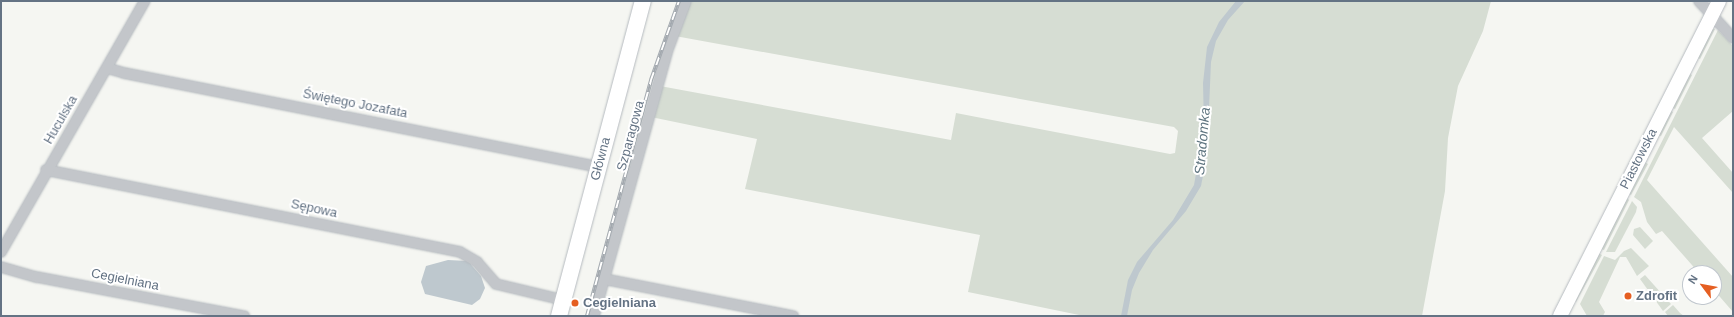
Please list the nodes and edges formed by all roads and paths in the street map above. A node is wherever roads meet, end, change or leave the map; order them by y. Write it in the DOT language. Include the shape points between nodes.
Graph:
graph roads {
  1 [pos="145,1"];
  2 [pos="643,1"];
  3 [pos="686,1"];
  4 [pos="1699,1"];
  5 [pos="1718,1"];
  6 [pos="1712,14"];
  7 [pos="1733,38"];
  8 [pos="107,68"];
  9 [pos="599,167"];
  10 [pos="46,170"];
  11 [pos="1,252"];
  12 [pos="1,267"];
  13 [pos="604,279"];
  14 [pos="563,300"];
  15 [pos="244,316"];
  16 [pos="559,316"];
  17 [pos="594,316"];
  18 [pos="794,316"];
  19 [pos="1560,316"];
  1 -- 8 [label="street, Huculska"];
  2 -- 9 [label="main road, Główna"];
  3 -- 13 [label="street, Szparagowa" via="666,52"];
  4 -- 6 [label="street"];
  5 -- 6 [label="street, Piastowska"];
  6 -- 7 [label="street"];
  6 -- 19 [label="street, Piastowska"];
  8 -- 9 [label="street, Świętego Jozafata"];
  8 -- 10 [label="street, Huculska"];
  9 -- 14 [label="main road, Główna"];
  10 -- 11 [label="street, Huculska"];
  10 -- 14 [label="street, Sępowa" via="460,252 478,262 496,284"];
  12 -- 15 [label="street, Cegielniana" via="37,277"];
  13 -- 17 [label="street, Szparagowa"];
  13 -- 18 [label="street"];
  14 -- 16 [label="main road, Główna"];
}
